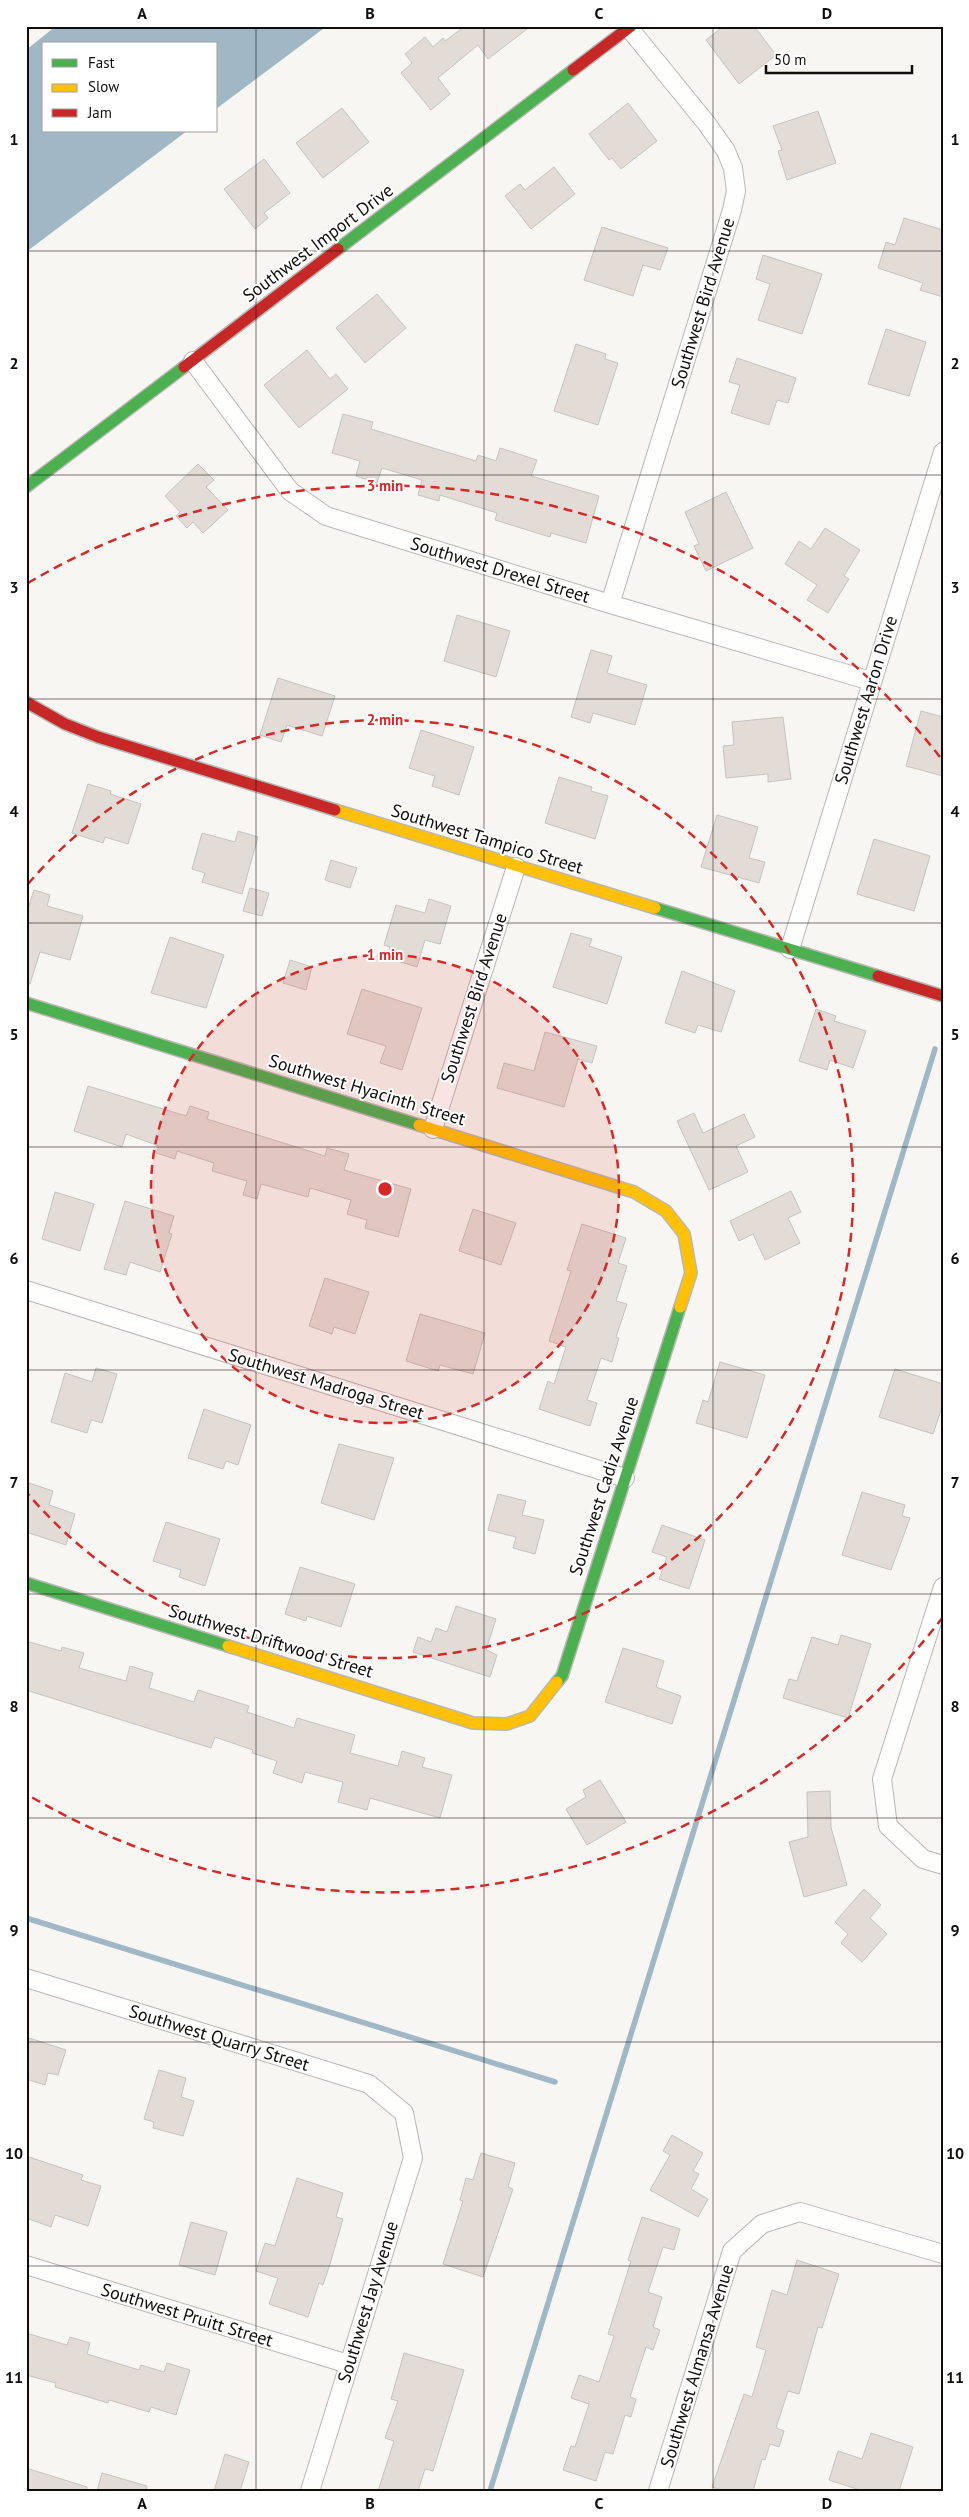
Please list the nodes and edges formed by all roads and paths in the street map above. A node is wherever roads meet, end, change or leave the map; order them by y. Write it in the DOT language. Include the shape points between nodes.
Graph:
graph roads {
  1 [pos="630,27"];
  2 [pos="193,361"];
  3 [pos="943,452"];
  4 [pos="26,487"];
  5 [pos="610,604"];
  6 [pos="871,681"];
  7 [pos="26,702"];
  8 [pos="516,867"];
  9 [pos="790,949"];
  10 [pos="943,996"];
  11 [pos="26,1003"];
  12 [pos="433,1129"];
  13 [pos="684,1234"];
  14 [pos="26,1290"];
  15 [pos="625,1478"];
  16 [pos="26,1583"];
  17 [pos="943,1587"];
  18 [pos="507,1724"];
  19 [pos="943,1865"];
  20 [pos="26,1978"];
  21 [pos="404,2112"];
  22 [pos="943,2254"];
  23 [pos="26,2265"];
  24 [pos="348,2364"];
  25 [pos="310,2491"];
  26 [pos="658,2491"];
  1 -- 2 [label="street, Southwest Import Drive"];
  1 -- 5 [label="street, Southwest Bird Avenue" via="726,151 733,168 736,191"];
  2 -- 4 [label="street, Southwest Import Drive"];
  2 -- 5 [label="street, Southwest Drexel Street" via="290,491 326,516"];
  3 -- 6 [label="street, Southwest Aaron Drive"];
  5 -- 6 [label="street, Southwest Drexel Street"];
  6 -- 9 [label="street, Southwest Aaron Drive"];
  7 -- 8 [label="street, Southwest Tampico Street" via="65,724 98,737"];
  8 -- 9 [label="street, Southwest Tampico Street"];
  8 -- 12 [label="street, Southwest Bird Avenue"];
  9 -- 10 [label="street, Southwest Tampico Street"];
  11 -- 12 [label="street, Southwest Hyacinth Street"];
  12 -- 13 [label="street, Southwest Hyacinth Street" via="634,1192 666,1211"];
  13 -- 15 [label="street, Southwest Cadiz Avenue" via="690,1273"];
  14 -- 15 [label="street, Southwest Madroga Street"];
  15 -- 18 [label="street, Southwest Cadiz Avenue" via="562,1676 530,1716"];
  16 -- 18 [label="street, Southwest Driftwood Street" via="473,1723"];
  17 -- 19 [label="street" via="882,1779 888,1826 923,1859"];
  20 -- 21 [label="street, Southwest Quarry Street" via="369,2084"];
  21 -- 24 [label="street, Southwest Jay Avenue" via="413,2158"];
  22 -- 26 [label="street, Southwest Almansa Avenue" via="800,2212 762,2224 732,2251"];
  23 -- 24 [label="street, Southwest Pruitt Street"];
  24 -- 25 [label="street, Southwest Jay Avenue"];
}
